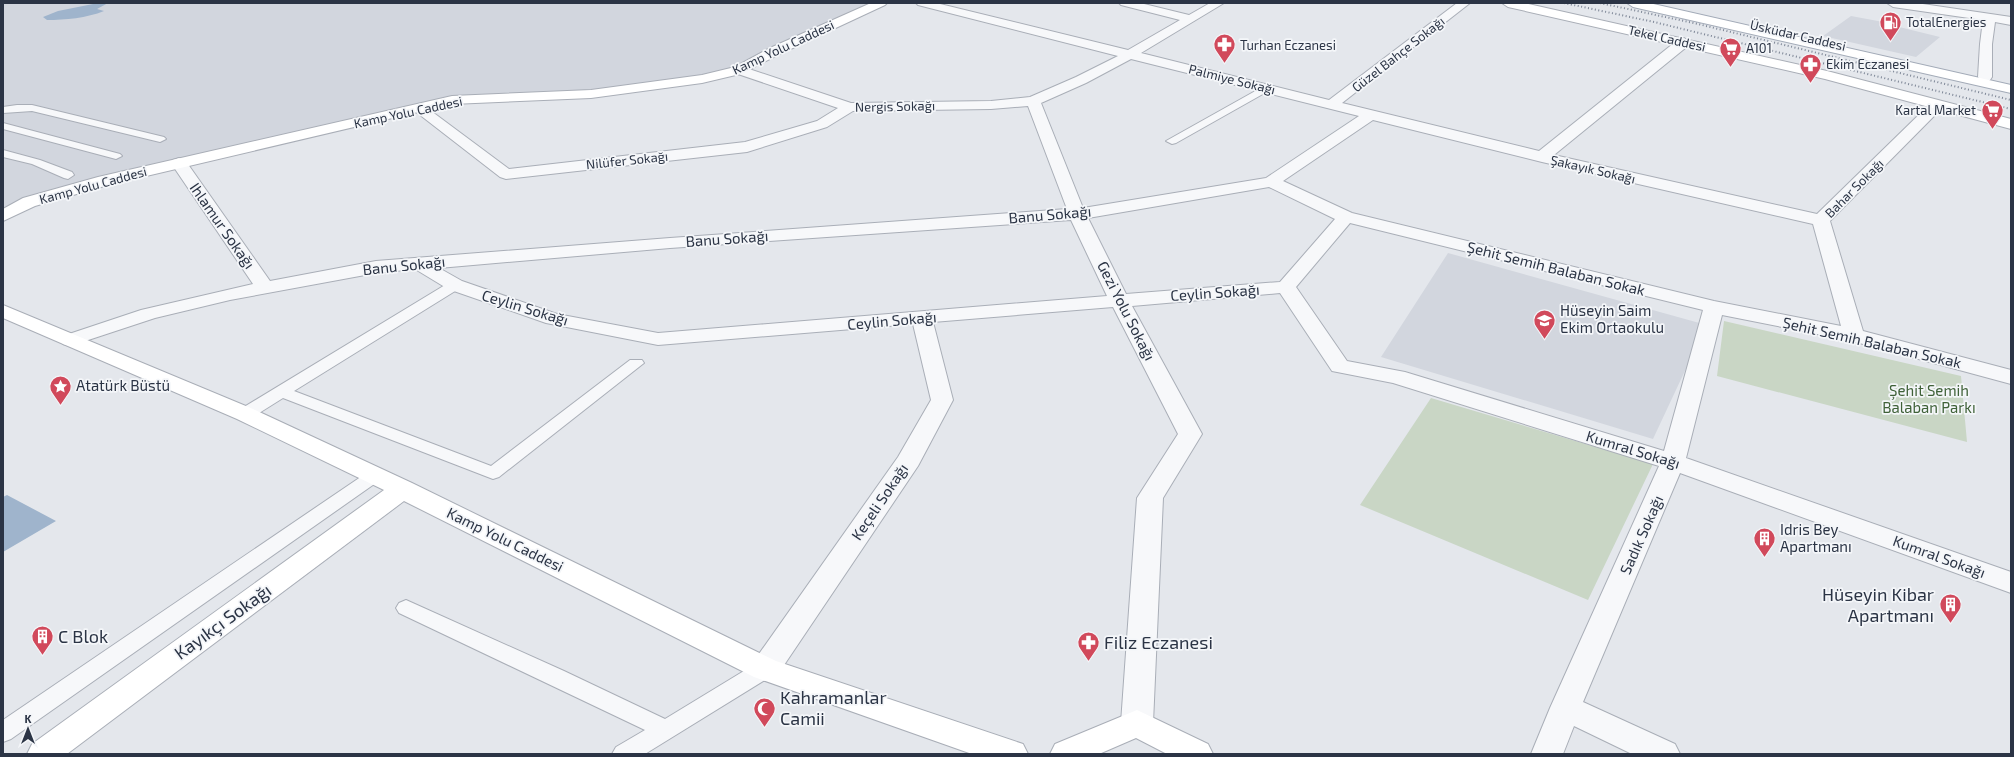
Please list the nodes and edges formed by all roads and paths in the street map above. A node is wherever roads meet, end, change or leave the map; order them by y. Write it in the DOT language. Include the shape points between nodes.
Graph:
graph roads {
  1 [pos="881,3"];
  2 [pos="922,3"];
  3 [pos="1125,3"];
  4 [pos="1218,3"];
  5 [pos="1464,3"];
  6 [pos="1508,3"];
  7 [pos="1633,3"];
  8 [pos="1656,3"];
  9 [pos="1893,3"];
  10 [pos="1912,5"];
  11 [pos="1990,17"];
  12 [pos="1191,19"];
  13 [pos="2011,21"];
  14 [pos="1684,42"];
  15 [pos="1130,54"];
  16 [pos="740,70"];
  17 [pos="1985,77"];
  18 [pos="2011,83"];
  19 [pos="1266,88"];
  20 [pos="2011,89"];
  21 [pos="1033,101"];
  22 [pos="1332,104"];
  23 [pos="1937,105"];
  24 [pos="850,107"];
  25 [pos="418,108"];
  26 [pos="3,110"];
  27 [pos="1370,114"];
  28 [pos="2011,124"];
  29 [pos="3,126"];
  30 [pos="160,139"];
  31 [pos="1172,141"];
  32 [pos="3,153"];
  33 [pos="116,156"];
  34 [pos="1542,158"];
  35 [pos="179,163"];
  36 [pos="68,175"];
  37 [pos="1271,182"];
  38 [pos="1077,214"];
  39 [pos="3,216"];
  40 [pos="1346,217"];
  41 [pos="1822,220"];
  42 [pos="419,264"];
  43 [pos="455,285"];
  44 [pos="265,288"];
  45 [pos="1286,288"];
  46 [pos="1119,300"];
  47 [pos="1714,307"];
  48 [pos="3,311"];
  49 [pos="922,319"];
  50 [pos="1854,335"];
  51 [pos="70,340"];
  52 [pos="636,363"];
  53 [pos="2011,377"];
  54 [pos="282,392"];
  55 [pos="245,414"];
  56 [pos="1673,462"];
  57 [pos="374,476"];
  58 [pos="403,489"];
  59 [pos="2011,582"];
  60 [pos="406,608"];
  61 [pos="765,669"];
  62 [pos="1565,708"];
  63 [pos="1137,723"];
  64 [pos="666,730"];
  65 [pos="3,732"];
  66 [pos="43,754"];
  67 [pos="624,754"];
  68 [pos="1012,754"];
  69 [pos="1066,754"];
  70 [pos="1196,754"];
  71 [pos="1547,754"];
  72 [pos="1664,754"];
  1 -- 16 [label="street, Kamp Yolu Caddesi"];
  2 -- 15 [label="street, Palmiye Sokağı"];
  3 -- 12 [label="street"];
  4 -- 12 [label="street"];
  5 -- 22 [label="street, Güzel Bahçe Sokağı"];
  6 -- 14 [label="street, Tekel Caddesi"];
  7 -- 20 [label="street, Üsküdar Caddesi"];
  8 -- 17 [label="street, Üsküdar Caddesi"];
  9 -- 10 [label="street"];
  10 -- 11 [label="street"];
  11 -- 13 [label="street"];
  11 -- 17 [label="street"];
  12 -- 15 [label="street"];
  14 -- 23 [label="street, Tekel Caddesi" via="1827,75"];
  14 -- 34 [label="street, Şakayık Sokağı"];
  15 -- 19 [label="street, Palmiye Sokağı"];
  15 -- 21 [label="street" via="1059,91"];
  16 -- 24 [label="street, Nergis Sokağı"];
  16 -- 25 [label="street, Kamp Yolu Caddesi" via="702,79 591,94 452,100"];
  17 -- 18 [label="street, Üsküdar Caddesi"];
  19 -- 22 [label="street, Palmiye Sokağı"];
  19 -- 31 [label="lane"];
  21 -- 24 [label="street, Nergis Sokağı" via="991,105"];
  21 -- 38 [label="street, Gezi Yolu Sokağı"];
  22 -- 27 [label="street, Palmiye Sokağı"];
  23 -- 28 [label="street, Tekel Caddesi"];
  23 -- 41 [label="street, Bahar Sokağı"];
  24 -- 25 [label="street, Nilüfer Sokağı" via="822,124 747,147 506,174"];
  25 -- 35 [label="street, Kamp Yolu Caddesi"];
  26 -- 30 [label="lane" via="32,108"];
  27 -- 34 [label="street, Palmiye Sokağı"];
  27 -- 37 [label="street, Banu Sokağı"];
  29 -- 33 [label="lane"];
  32 -- 36 [label="lane" via="36,162"];
  34 -- 41 [label="street, Şakayık Sokağı"];
  35 -- 39 [label="street, Kamp Yolu Caddesi" via="29,202"];
  35 -- 44 [label="street, Ihlamur Sokağı"];
  37 -- 38 [label="street, Banu Sokağı"];
  37 -- 40 [label="street, Şehit Semih Balaban Sokak"];
  38 -- 42 [label="street, Banu Sokağı"];
  38 -- 46 [label="street, Gezi Yolu Sokağı"];
  40 -- 45 [label="street"];
  40 -- 47 [label="street, Şehit Semih Balaban Sokak"];
  41 -- 50 [label="street, Bahar Sokağı"];
  42 -- 43 [label="street, Ceylin Sokağı"];
  42 -- 44 [label="street, Banu Sokağı" via="376,267"];
  43 -- 49 [label="street, Ceylin Sokağı" via="553,319 658,339"];
  43 -- 54 [label="lane"];
  44 -- 51 [label="street, Banu Sokağı" via="148,314"];
  45 -- 46 [label="street, Ceylin Sokağı"];
  45 -- 56 [label="street, Kumral Sokağı" via="1340,366 1397,377"];
  46 -- 49 [label="street, Ceylin Sokağı"];
  46 -- 63 [label="street, Gezi Yolu Sokağı" via="1190,434 1150,498"];
  47 -- 50 [label="street, Şehit Semih Balaban Sokak"];
  47 -- 56 [label="street, Sadık Sokağı"];
  48 -- 51 [label="street, Kamp Yolu Caddesi"];
  49 -- 61 [label="street, Keçeli Sokağı" via="942,400 908,460"];
  50 -- 53 [label="street, Şehit Semih Balaban Sokak"];
  51 -- 55 [label="street, Kamp Yolu Caddesi"];
  52 -- 54 [label="lane" via="493,473"];
  54 -- 55 [label="lane"];
  55 -- 57 [label="street, Kamp Yolu Caddesi"];
  56 -- 59 [label="street, Kumral Sokağı"];
  56 -- 62 [label="street, Sadık Sokağı"];
  57 -- 58 [label="street, Kamp Yolu Caddesi"];
  57 -- 65 [label="lane"];
  58 -- 61 [label="street, Kamp Yolu Caddesi"];
  58 -- 66 [label="street, Kayıkçı Sokağı"];
  60 -- 64 [label="lane" via="556,676"];
  61 -- 64 [label="lane"];
  61 -- 68 [label="street, Kamp Yolu Caddesi"];
  62 -- 71 [label="street, Sadık Sokağı"];
  62 -- 72 [label="street"];
  63 -- 69 [label="street"];
  63 -- 70 [label="street"];
  64 -- 67 [label="lane"];
}
